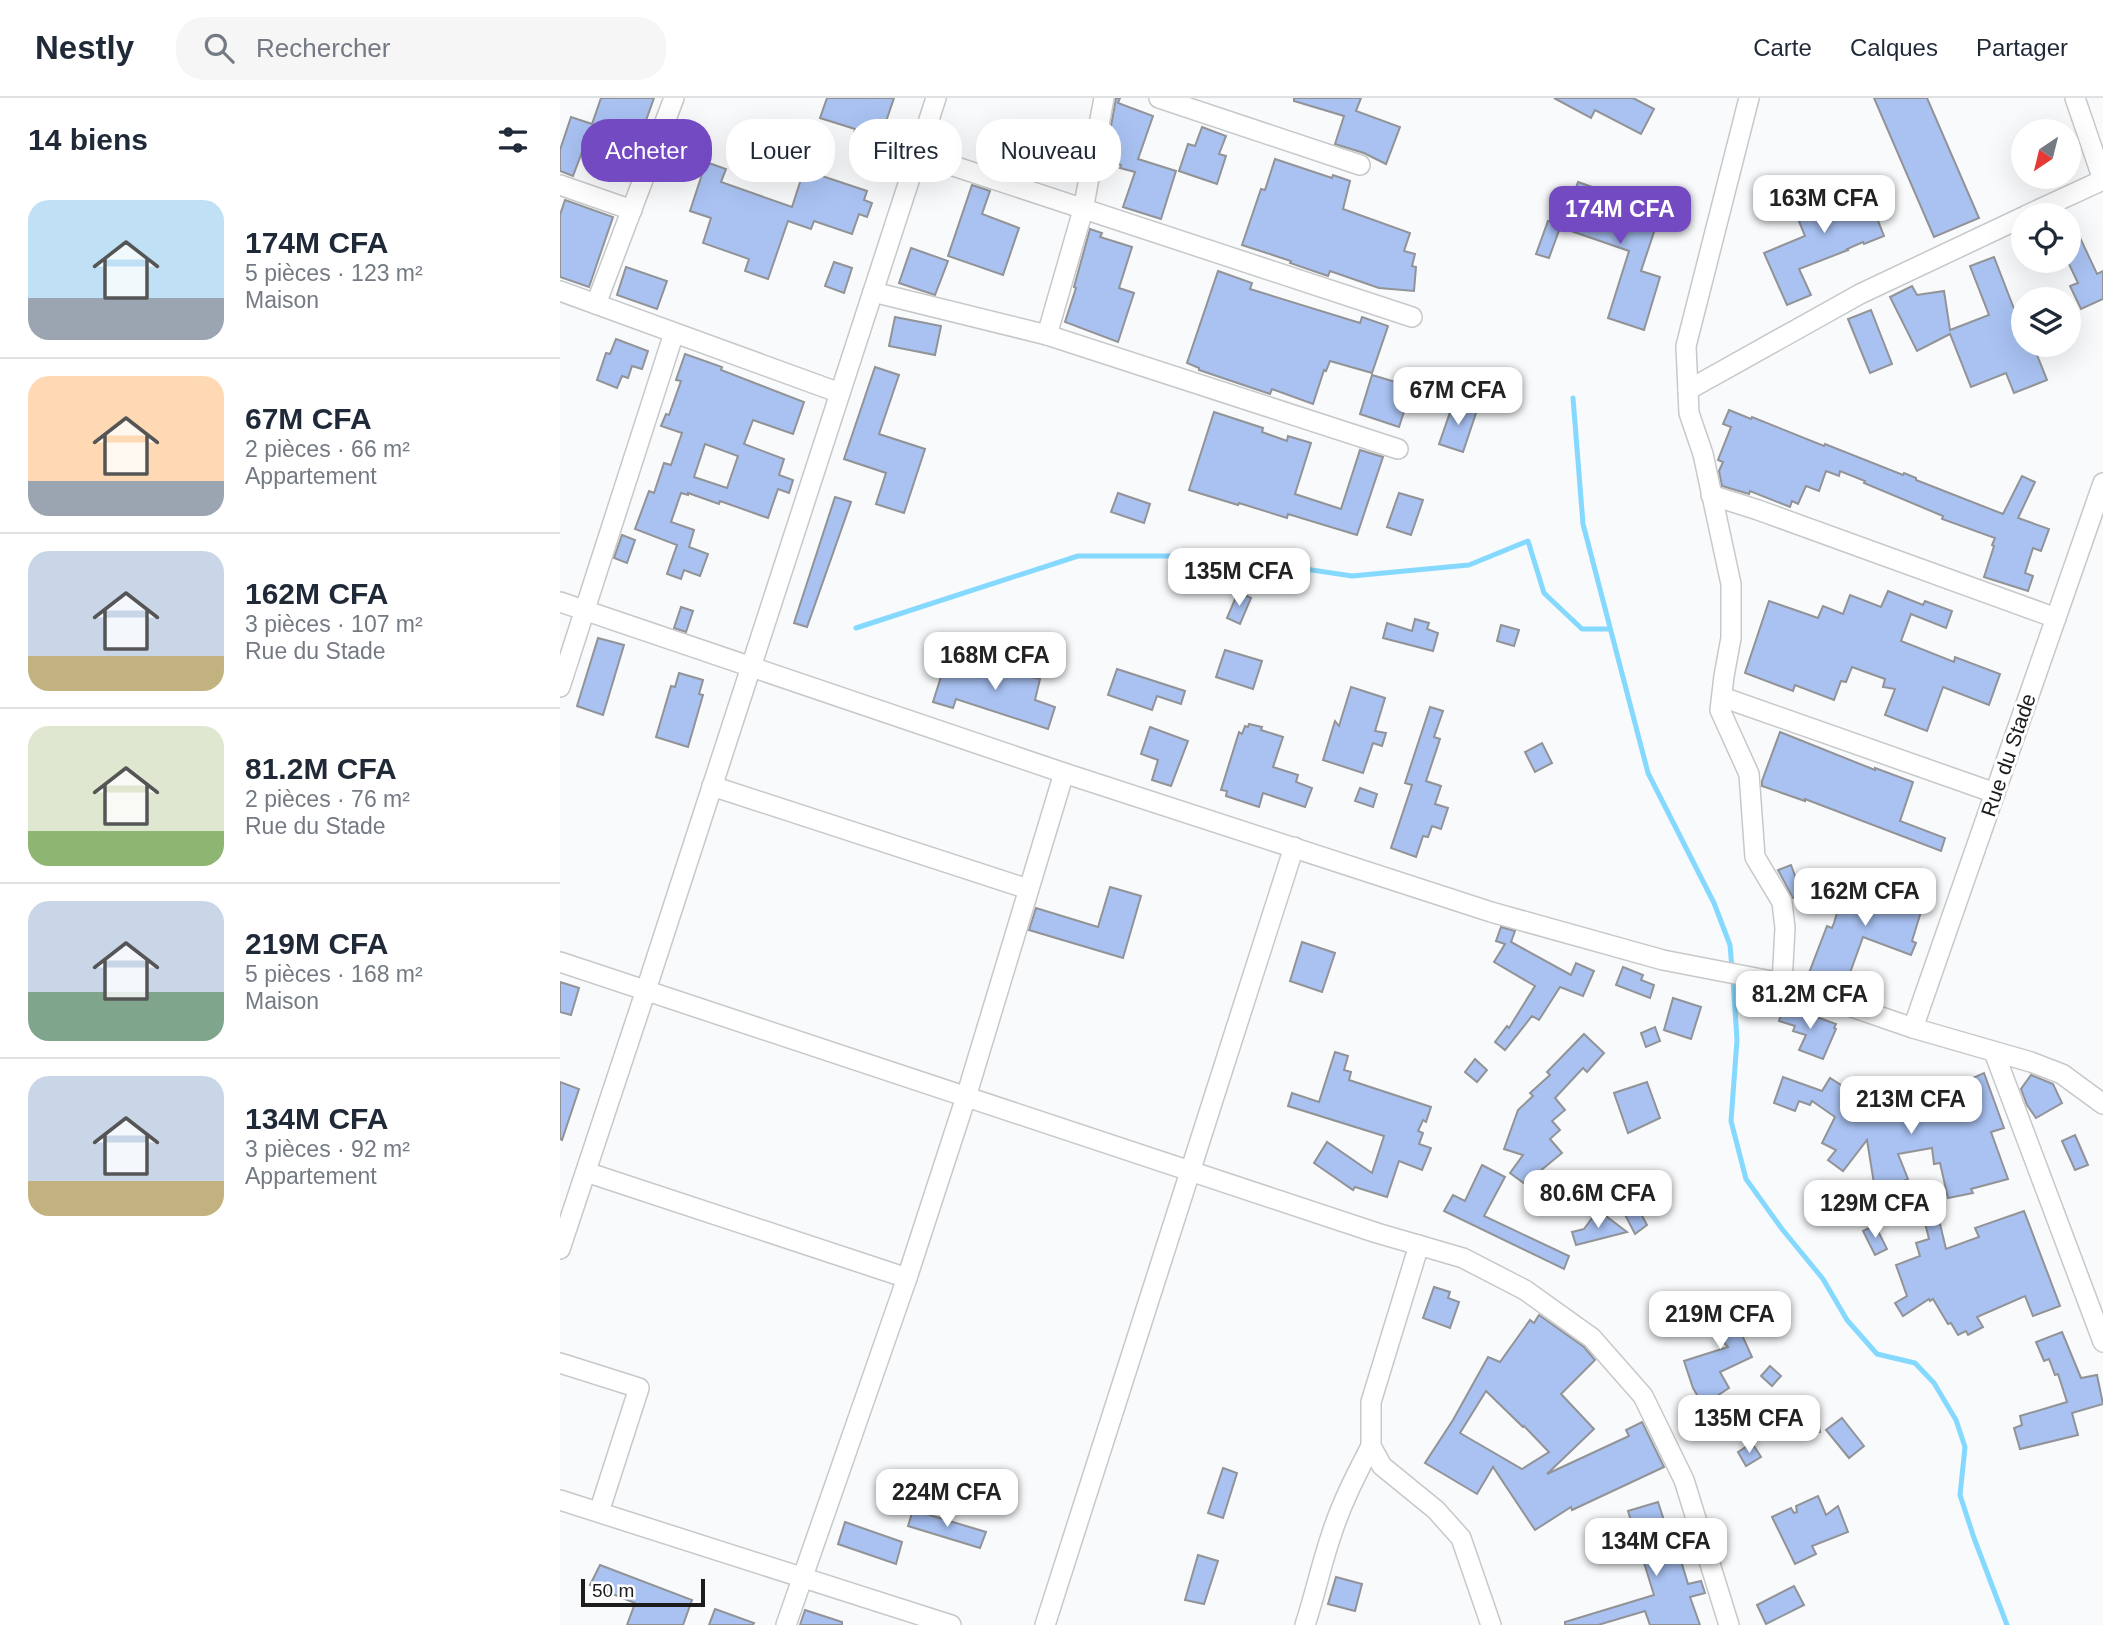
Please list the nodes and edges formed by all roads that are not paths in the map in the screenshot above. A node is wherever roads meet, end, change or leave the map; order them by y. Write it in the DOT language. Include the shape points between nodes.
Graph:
graph roads {
  1 [pos="674,98"];
  2 [pos="936,98"];
  3 [pos="1104,98"];
  4 [pos="1159,98"];
  5 [pos="1749,98"];
  6 [pos="2075,98"];
  7 [pos="929,119"];
  8 [pos="1360,165"];
  9 [pos="962,169"];
  10 [pos="2103,180"];
  11 [pos="908,182"];
  12 [pos="560,185"];
  13 [pos="2053,203"];
  14 [pos="632,210"];
  15 [pos="1083,210"];
  16 [pos="2011,223"];
  17 [pos="560,291"];
  18 [pos="873,292"];
  19 [pos="596,304"];
  20 [pos="1412,317"];
  21 [pos="674,332"];
  22 [pos="1046,335"];
  23 [pos="1688,390"];
  24 [pos="840,393"];
  25 [pos="1398,449"];
  26 [pos="2103,483"];
  27 [pos="1711,495"];
  28 [pos="560,602"];
  29 [pos="586,611"];
  30 [pos="2056,618"];
  31 [pos="751,666"];
  32 [pos="560,687"];
  33 [pos="1722,697"];
  34 [pos="1064,773"];
  35 [pos="712,786"];
  36 [pos="1995,793"];
  37 [pos="1294,847"];
  38 [pos="1028,889"];
  39 [pos="560,962"];
  40 [pos="1782,983"];
  41 [pos="646,990"];
  42 [pos="1913,1028"];
  43 [pos="1994,1052"];
  44 [pos="965,1097"];
  45 [pos="2103,1104"];
  46 [pos="1191,1171"];
  47 [pos="586,1172"];
  48 [pos="1419,1245"];
  49 [pos="560,1250"];
  50 [pos="907,1278"];
  51 [pos="2103,1342"];
  52 [pos="560,1363"];
  53 [pos="1371,1446"];
  54 [pos="560,1500"];
  55 [pos="599,1512"];
  56 [pos="802,1577"];
  57 [pos="786,1625"];
  58 [pos="951,1625"];
  59 [pos="1045,1625"];
  60 [pos="1306,1625"];
  61 [pos="1491,1625"];
  62 [pos="1728,1625"];
  1 -- 14 [label="street"];
  2 -- 7 [label="street"];
  3 -- 15 [label="street"];
  4 -- 8 [label="street"];
  5 -- 23 [label="street" via="1686,346"];
  6 -- 10 [label="street"];
  9 -- 15 [label="street"];
  10 -- 13 [label="street"];
  11 -- 18 [label="street"];
  12 -- 14 [label="street"];
  14 -- 19 [label="street"];
  15 -- 20 [label="street"];
  15 -- 22 [label="street"];
  16 -- 23 [label="street" via="1860,294"];
  17 -- 19 [label="street"];
  18 -- 22 [label="street"];
  18 -- 24 [label="street"];
  19 -- 21 [label="street"];
  21 -- 24 [label="street"];
  21 -- 29 [label="street"];
  22 -- 25 [label="street"];
  23 -- 27 [label="street" via="1689,412"];
  24 -- 31 [label="street"];
  26 -- 30 [label="street, Rue du Stade"];
  27 -- 30 [label="street"];
  27 -- 33 [label="street" via="1731,584 1731,638"];
  28 -- 29 [label="street"];
  29 -- 31 [label="street"];
  29 -- 32 [label="street"];
  30 -- 36 [label="street, Rue du Stade"];
  31 -- 34 [label="street"];
  31 -- 35 [label="street"];
  33 -- 36 [label="street"];
  33 -- 40 [label="street" via="1720,710 1749,774 1755,857 1782,902"];
  34 -- 37 [label="street"];
  34 -- 38 [label="street"];
  35 -- 38 [label="street"];
  35 -- 41 [label="street"];
  36 -- 42 [label="street, Rue du Stade"];
  37 -- 40 [label="street" via="1491,912 1650,956"];
  37 -- 46 [label="street"];
  38 -- 44 [label="street"];
  39 -- 41 [label="street"];
  40 -- 42 [label="street"];
  41 -- 44 [label="street"];
  41 -- 47 [label="street"];
  42 -- 43 [label="street"];
  43 -- 45 [label="street" via="2062,1074"];
  43 -- 51 [label="street"];
  44 -- 46 [label="street"];
  44 -- 50 [label="street"];
  46 -- 48 [label="street"];
  46 -- 59 [label="street"];
  47 -- 49 [label="street"];
  47 -- 50 [label="street"];
  48 -- 53 [label="street" via="1371,1402"];
  48 -- 62 [label="street" via="1463,1258 1525,1290 1592,1338 1643,1396 1684,1480"];
  50 -- 56 [label="street"];
  52 -- 55 [label="street" via="639,1388"];
  53 -- 60 [label="street" via="1339,1512"];
  53 -- 61 [label="street" via="1382,1466 1436,1510 1461,1538"];
  54 -- 55 [label="street"];
  55 -- 56 [label="street"];
  56 -- 57 [label="street"];
  56 -- 58 [label="street"];
}
